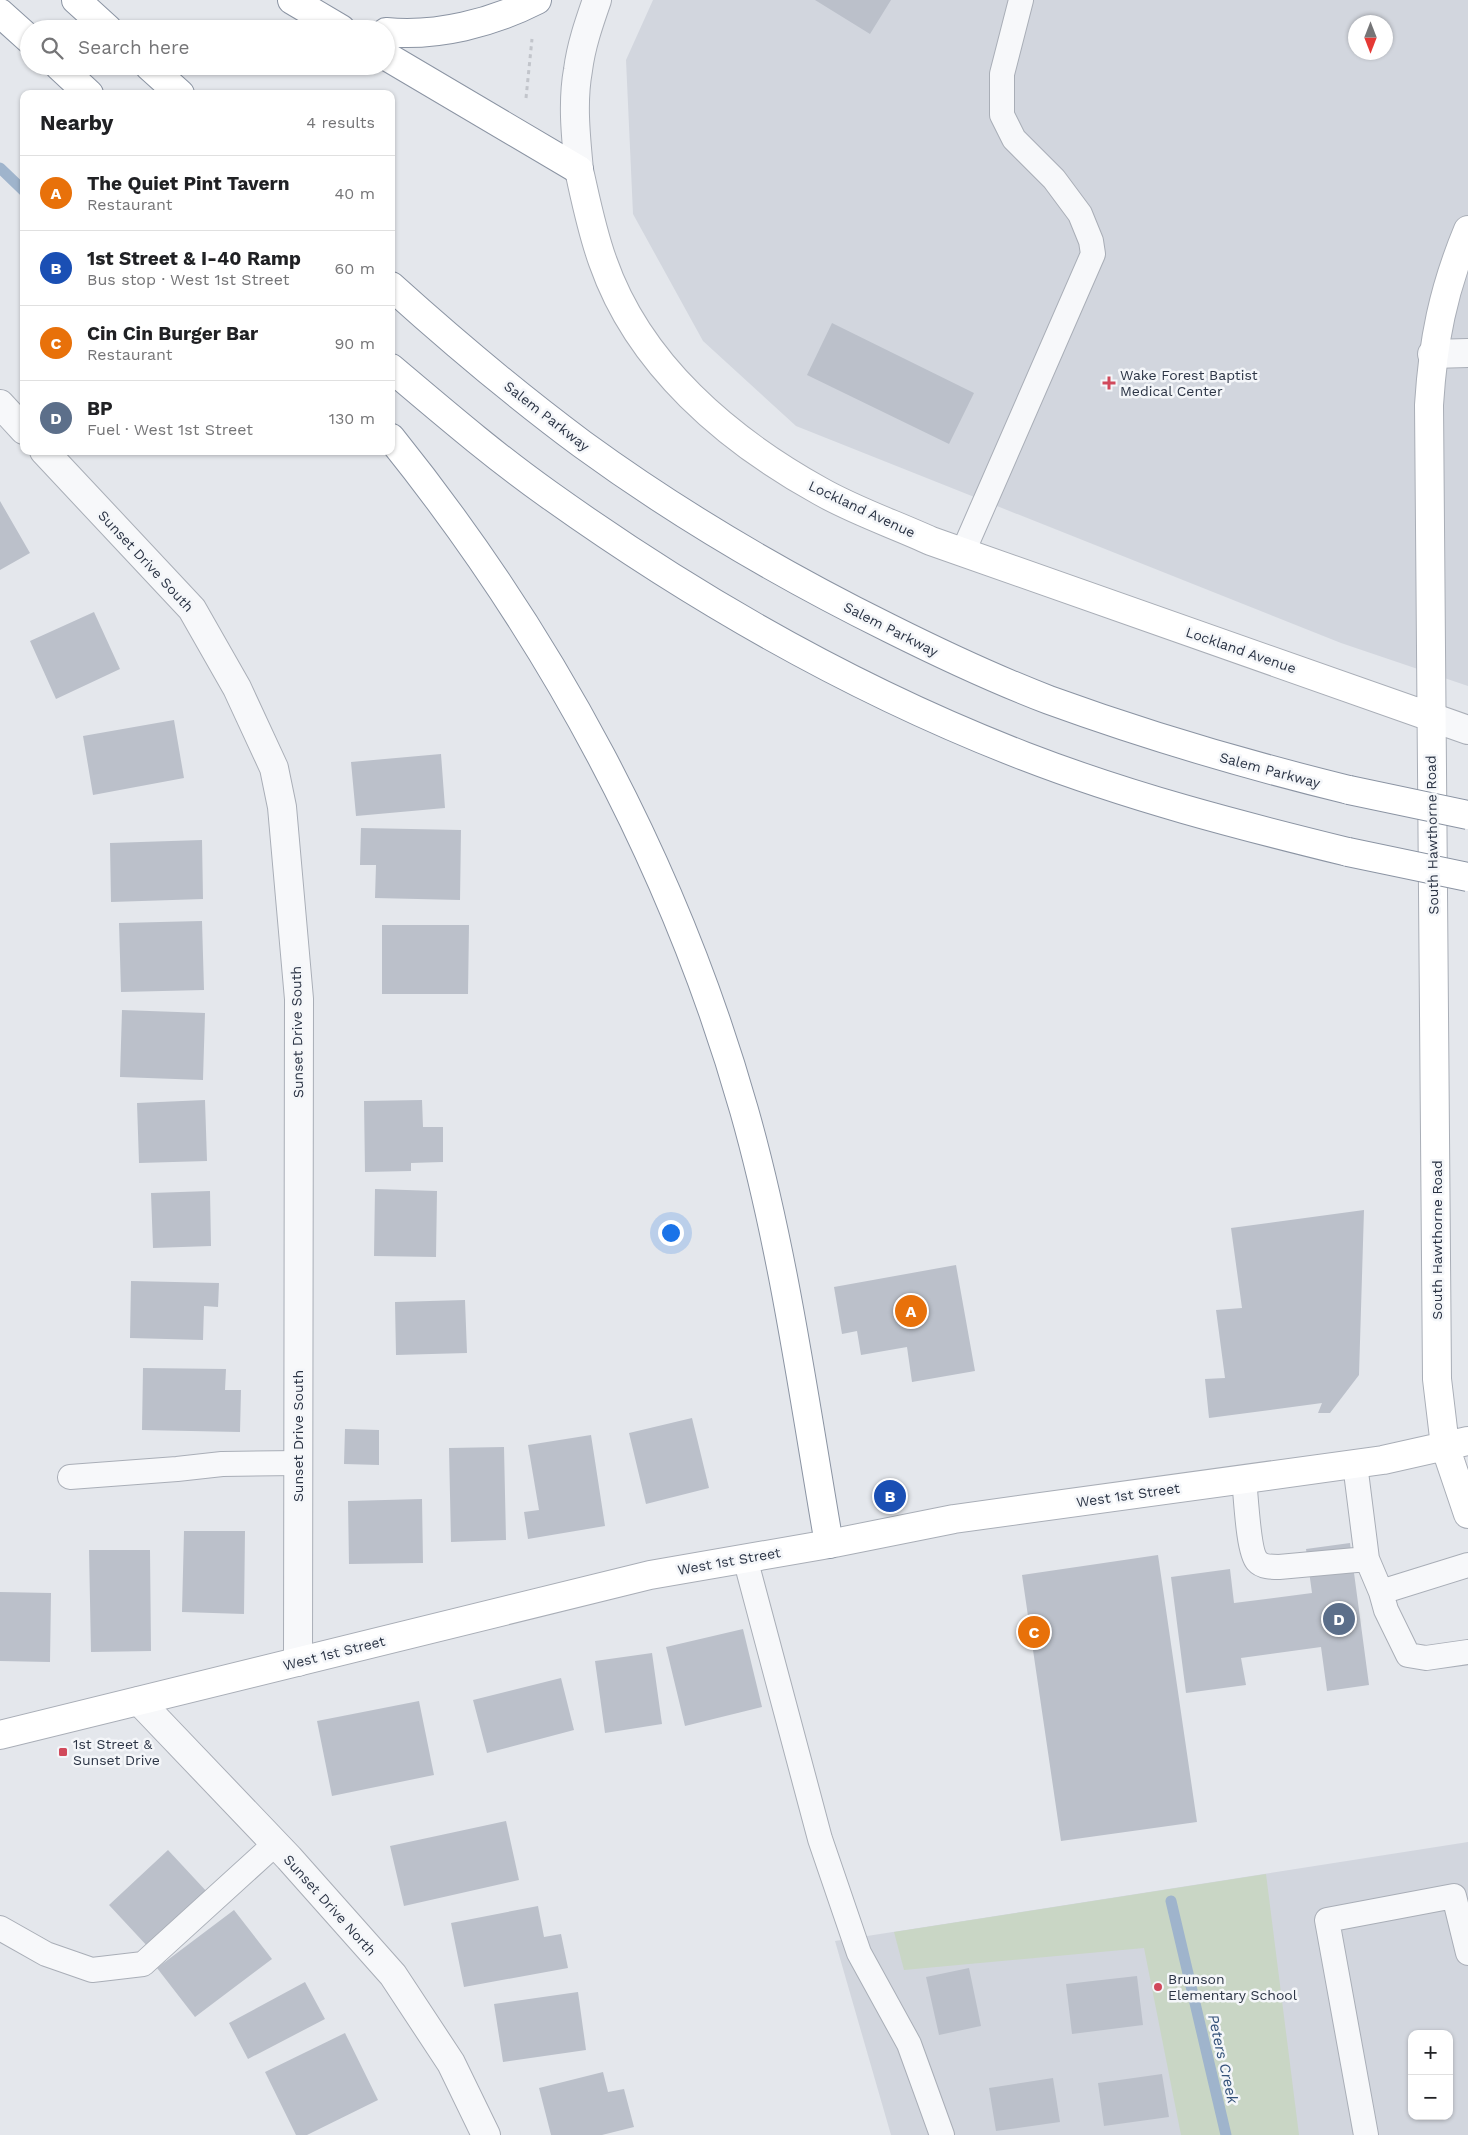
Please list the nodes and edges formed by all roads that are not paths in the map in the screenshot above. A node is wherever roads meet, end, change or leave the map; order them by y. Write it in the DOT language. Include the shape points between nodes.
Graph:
graph roads {
  1 [pos="76,0"];
  2 [pos="292,0"];
  3 [pos="537,0"];
  4 [pos="597,0"];
  5 [pos="1021,0"];
  6 [pos="0,13"];
  7 [pos="98,20"];
  8 [pos="326,20"];
  9 [pos="20,31"];
  10 [pos="395,32"];
  11 [pos="395,61"];
  12 [pos="69,75"];
  13 [pos="159,75"];
  14 [pos="85,90"];
  15 [pos="176,90"];
  16 [pos="579,170"];
  17 [pos="1468,230"];
  18 [pos="395,289"];
  19 [pos="1468,353"];
  20 [pos="1432,354"];
  21 [pos="395,371"];
  22 [pos="0,404"];
  23 [pos="20,426"];
  24 [pos="395,443"];
  25 [pos="48,455"];
  26 [pos="963,552"];
  27 [pos="1431,717"];
  28 [pos="1468,730"];
  29 [pos="1468,815"];
  30 [pos="1468,877"];
  31 [pos="1456,1443"];
  32 [pos="298,1463"];
  33 [pos="1355,1464"];
  34 [pos="70,1476"];
  35 [pos="1244,1479"];
  36 [pos="1468,1514"];
  37 [pos="829,1544"];
  38 [pos="745,1558"];
  39 [pos="1367,1559"];
  40 [pos="1468,1565"];
  41 [pos="1381,1592"];
  42 [pos="1468,1652"];
  43 [pos="298,1662"];
  44 [pos="139,1701"];
  45 [pos="0,1735"];
  46 [pos="275,1844"];
  47 [pos="0,1928"];
  48 [pos="1468,1953"];
  49 [pos="486,2135"];
  50 [pos="942,2135"];
  51 [pos="1366,2135"];
  1 -- 7 [label="main road"];
  2 -- 8 [label="main road"];
  3 -- 10 [label="main road" via="494,18 461,27"];
  4 -- 16 [label="street, Lockland Avenue" via="577,72 575,120"];
  5 -- 26 [label="lane" via="1002,74 1002,116 1014,139 1054,179 1080,214 1093,254"];
  6 -- 9 [label="main road"];
  11 -- 16 [label="main road"];
  12 -- 14 [label="main road"];
  13 -- 15 [label="main road"];
  16 -- 26 [label="main road, Lockland Avenue" via="603,264 623,306 650,349 679,386 721,424 772,462 821,492"];
  17 -- 20 [label="main road, South Hawthorne Road" via="1442,303"];
  18 -- 29 [label="main road, Salem Parkway, bridge" via="499,379 582,444 675,507 760,560 949,658 1046,699 1150,736 1248,765"];
  19 -- 20 [label="street"];
  20 -- 27 [label="main road, South Hawthorne Road" via="1429,405"];
  21 -- 30 [label="main road, bridge" via="546,493 625,547 730,613 924,713 1042,762 1140,797 1348,852"];
  22 -- 23 [label="street"];
  24 -- 37 [label="main road" via="482,560 552,669 590,733 679,921 714,1015 744,1110 768,1208"];
  25 -- 32 [label="street, Sunset Drive South" via="192,609 237,688 274,768 282,807 299,999"];
  26 -- 27 [label="main road, Lockland Avenue"];
  27 -- 28 [label="street"];
  27 -- 31 [label="main road, South Hawthorne Road" via="1437,1379"];
  31 -- 33 [label="main road, West 1st Street"];
  31 -- 36 [label="main road, South Hawthorne Road"];
  32 -- 34 [label="lane" via="222,1464"];
  32 -- 43 [label="street, Sunset Drive South"];
  33 -- 35 [label="main road, West 1st Street"];
  33 -- 39 [label="lane"];
  35 -- 37 [label="main road, West 1st Street" via="954,1519"];
  35 -- 39 [label="lane" via="1251,1548 1257,1561 1279,1567"];
  37 -- 38 [label="main road, West 1st Street"];
  38 -- 43 [label="main road, West 1st Street" via="650,1575"];
  38 -- 50 [label="lane" via="820,1839 860,1954 909,2044"];
  39 -- 41 [label="lane"];
  40 -- 41 [label="lane"];
  41 -- 42 [label="lane" via="1408,1655 1426,1658"];
  43 -- 44 [label="main road, West 1st Street"];
  44 -- 45 [label="main road, West 1st Street"];
  44 -- 46 [label="street, Sunset Drive North"];
  46 -- 47 [label="lane" via="143,1964 92,1970 46,1954"];
  46 -- 49 [label="street, Sunset Drive North" via="394,1975 451,2063"];
  48 -- 51 [label="lane" via="1454,1896 1326,1920"];
}
